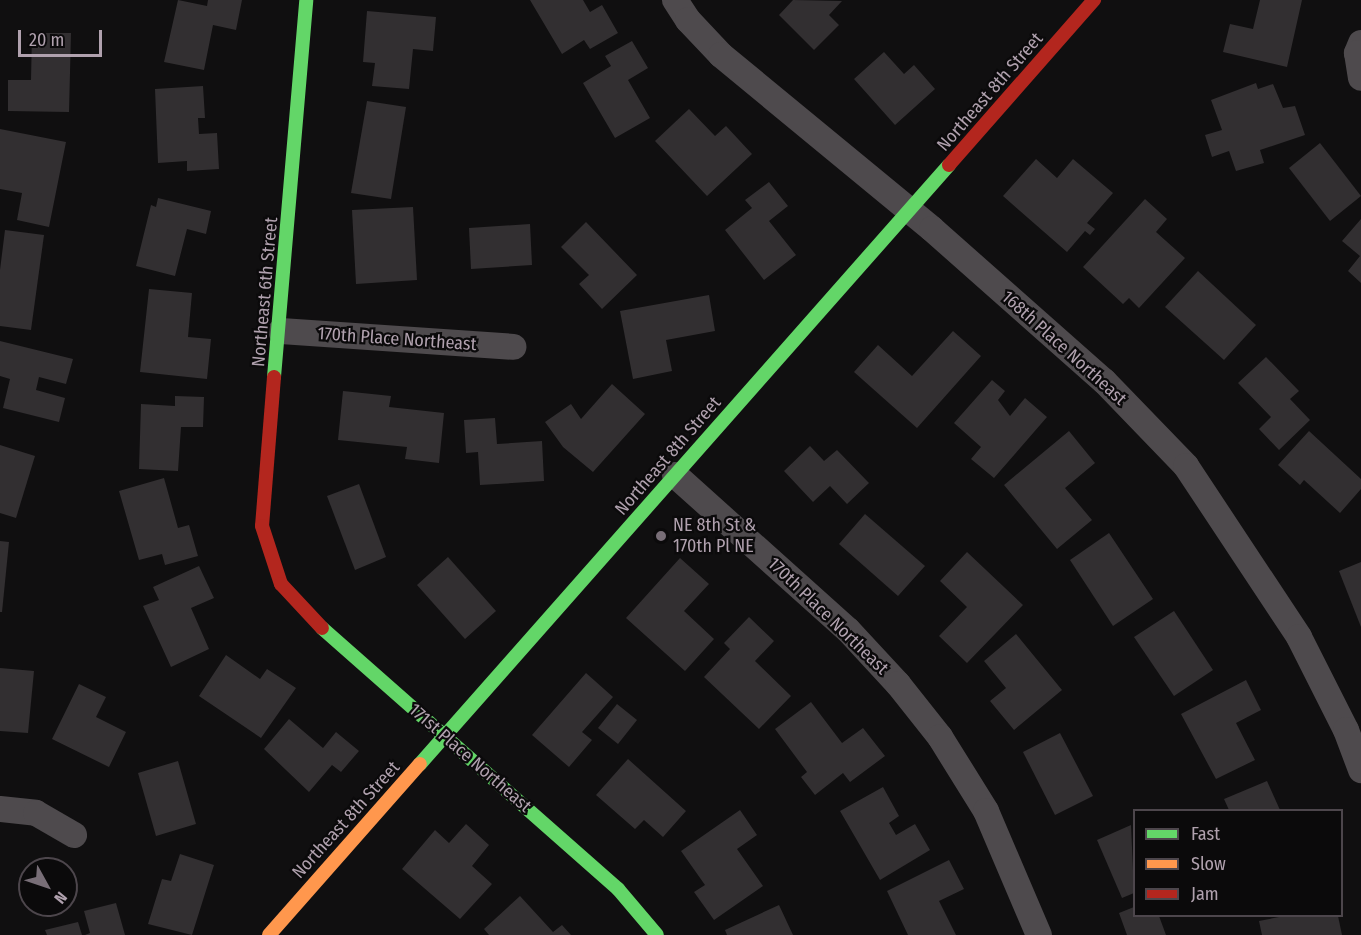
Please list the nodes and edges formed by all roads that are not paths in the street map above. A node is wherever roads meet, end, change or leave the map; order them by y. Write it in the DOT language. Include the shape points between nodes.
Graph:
graph roads {
  1 [pos="306,0"];
  2 [pos="675,0"];
  3 [pos="1094,0"];
  4 [pos="909,212"];
  5 [pos="281,331"];
  6 [pos="513,347"];
  7 [pos="675,475"];
  8 [pos="281,584"];
  9 [pos="1353,727"];
  10 [pos="445,735"];
  11 [pos="1361,770"];
  12 [pos="0,809"];
  13 [pos="74,835"];
  14 [pos="268,935"];
  15 [pos="657,935"];
  16 [pos="1039,935"];
  1 -- 5 [label="street, Northeast 6th Street"];
  2 -- 4 [label="street, 168th Place Northeast" via="721,56"];
  3 -- 4 [label="street, Northeast 8th Street"];
  4 -- 7 [label="street, Northeast 8th Street"];
  4 -- 9 [label="street, 168th Place Northeast" via="1104,381 1186,466 1248,554"];
  5 -- 6 [label="street, 170th Place Northeast"];
  5 -- 8 [label="street, Northeast 6th Street" via="262,526"];
  7 -- 10 [label="street, Northeast 8th Street"];
  7 -- 16 [label="street, 170th Place Northeast" via="848,630 940,737 986,811"];
  8 -- 10 [label="street, 171st Place Northeast" via="310,617"];
  9 -- 11 [label="street, 168th Place Northeast"];
  10 -- 14 [label="street, Northeast 8th Street"];
  10 -- 15 [label="street, 171st Place Northeast" via="618,889"];
  12 -- 13 [label="street" via="36,813"];
}
